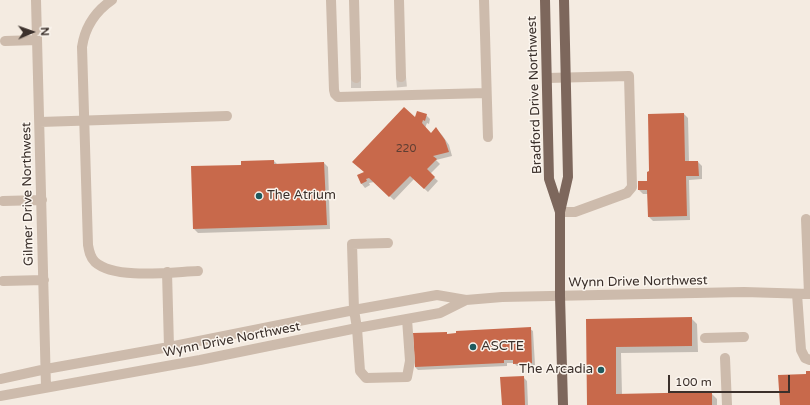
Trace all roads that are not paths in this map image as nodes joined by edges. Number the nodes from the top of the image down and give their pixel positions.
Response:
1 (36, 0) edge
2 (112, 0) edge
3 (331, 0) edge
4 (354, 0) edge
5 (399, 0) edge
6 (484, 0) edge
7 (545, 0) edge
8 (564, 0) edge
9 (37, 40) junction
10 (5, 41) dead end
11 (401, 77) tunnel mouth
12 (356, 78) tunnel mouth
13 (547, 78) junction
14 (566, 78) junction
15 (486, 93) junction
16 (227, 116) dead end
17 (84, 121) junction
18 (40, 122) junction
19 (488, 138) dead end
20 (42, 200) junction
21 (3, 201) dead end
22 (560, 212) junction
23 (806, 219) dead end
24 (388, 243) dead end
25 (198, 271) dead end
26 (167, 272) junction
27 (44, 280) junction
28 (4, 281) dead end
29 (797, 294) junction
30 (810, 294) edge
31 (560, 296) junction
32 (466, 300) junction
33 (354, 310) junction
34 (407, 319) junction
35 (357, 328) junction
36 (744, 337) dead end
37 (705, 338) dead end
38 (169, 347) junction
39 (725, 358) dead end
40 (810, 360) edge
41 (46, 369) junction
42 (0, 379) edge
43 (46, 387) junction
44 (0, 396) edge
45 (563, 405) edge
46 (727, 405) edge

1 - 9 street, Gilmer Drive Northwest
2 - 17 street
3 - 15 street
4 - 12 street
5 - 11 street
6 - 15 street
7 - 13 main road, Bradford Drive Northwest
8 - 14 main road, Bradford Drive Northwest
9 - 10 street
9 - 18 street, Gilmer Drive Northwest
13 - 14 street
13 - 22 main road, Bradford Drive Northwest
14 - 22 main road, Bradford Drive Northwest
14 - 22 street
15 - 19 street
16 - 17 street
17 - 18 street
17 - 26 street
18 - 20 street, Gilmer Drive Northwest
20 - 21 street
20 - 27 street, Gilmer Drive Northwest
22 - 31 main road, Bradford Drive Northwest
23 - 30 street
24 - 33 street
25 - 26 street
26 - 38 street
27 - 28 street
27 - 41 street, Gilmer Drive Northwest
29 - 30 street, Wynn Drive Northwest
29 - 31 street, Wynn Drive Northwest
29 - 40 street
31 - 32 street, Wynn Drive Northwest
31 - 45 main road, Bradford Drive Northwest
32 - 33 street, Wynn Drive Northwest
32 - 34 street, Wynn Drive Northwest
33 - 35 street
33 - 38 street, Wynn Drive Northwest
34 - 35 street, Wynn Drive Northwest
34 - 35 street
35 - 43 street, Wynn Drive Northwest
36 - 37 street
38 - 41 street, Wynn Drive Northwest
39 - 46 street
41 - 42 street, Wynn Drive Northwest
41 - 43 street, Gilmer Drive Northwest
43 - 44 street, Wynn Drive Northwest

